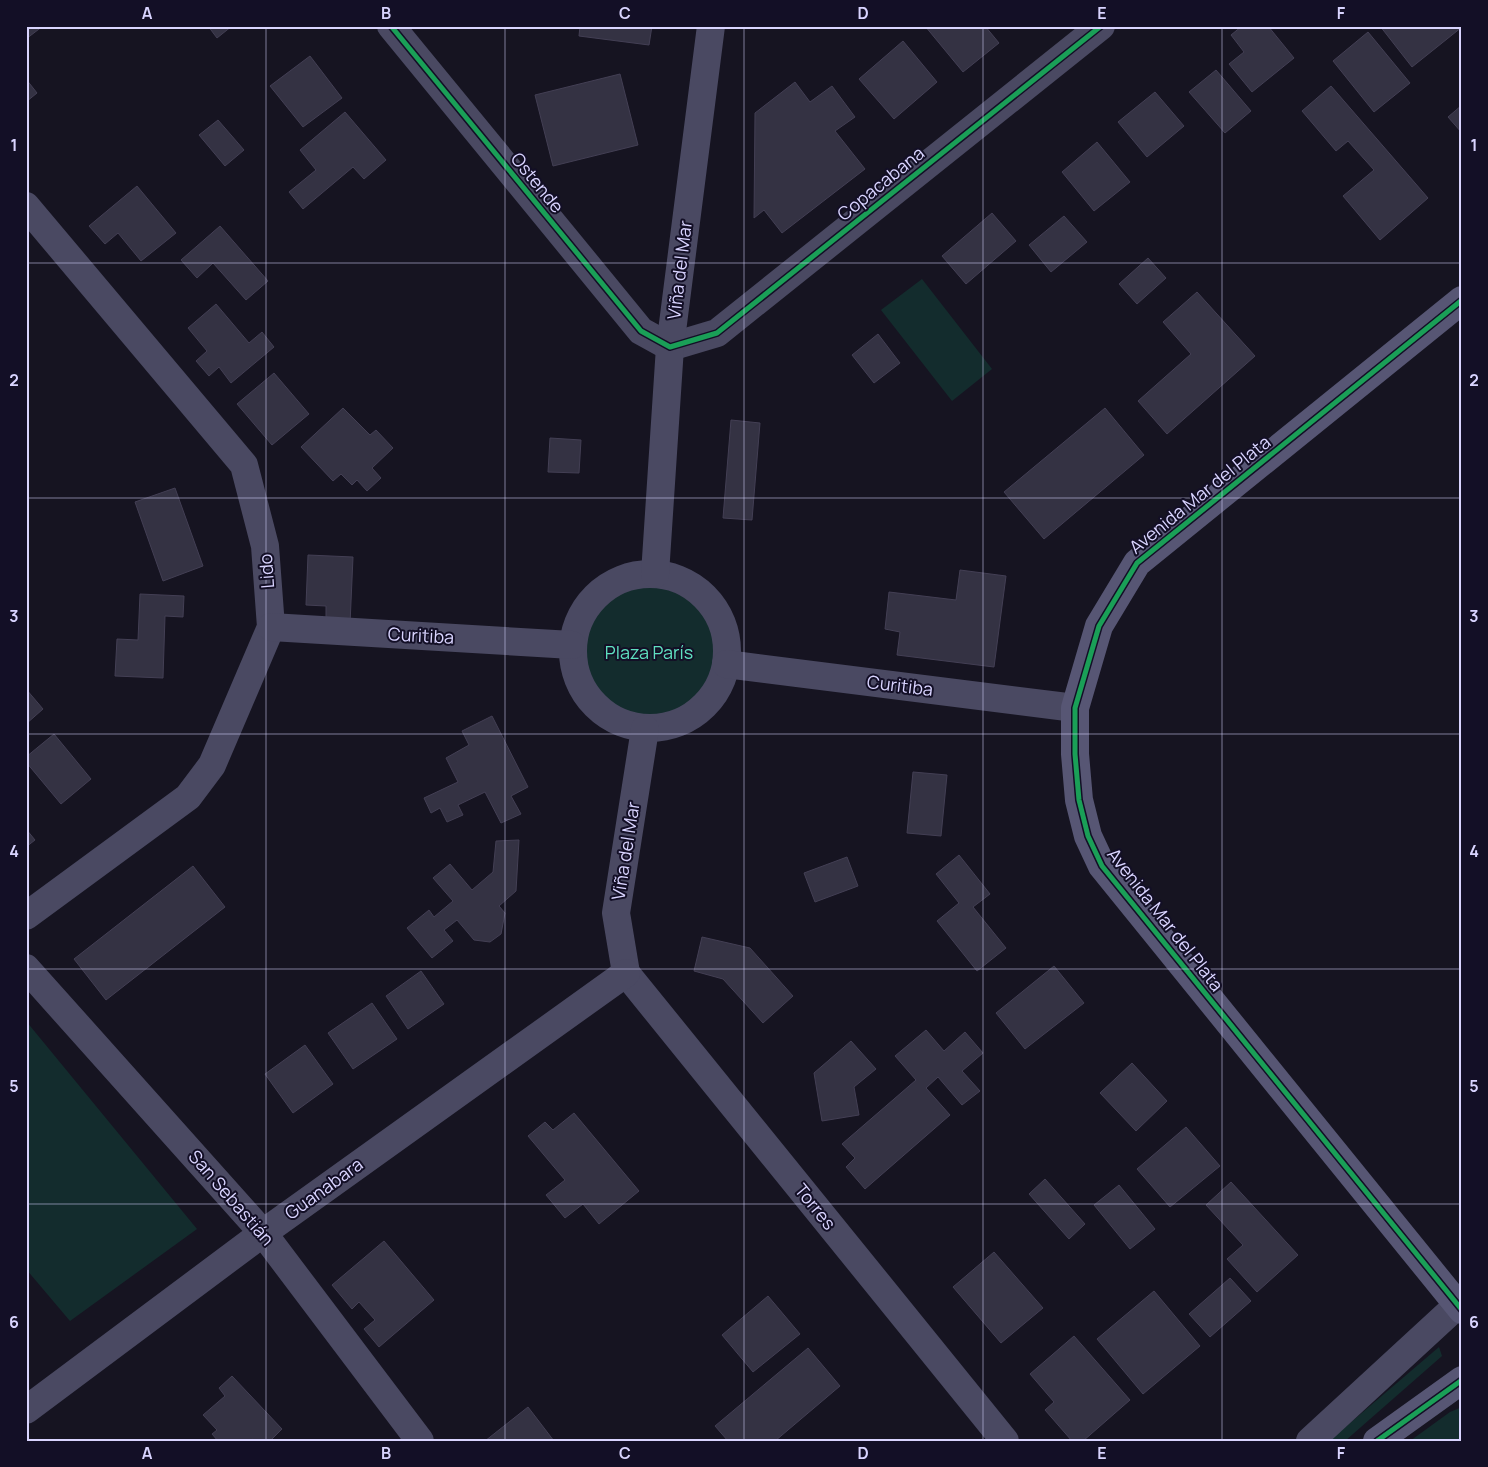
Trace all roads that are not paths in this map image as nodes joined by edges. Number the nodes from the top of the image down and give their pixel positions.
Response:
1 (391, 26) edge
2 (711, 26) edge
3 (1101, 26) edge
4 (26, 206) edge
5 (1462, 300) edge
6 (670, 347) junction
7 (655, 574) junction
8 (271, 627) junction
9 (572, 645) junction
10 (726, 664) junction
11 (1075, 708) junction
12 (645, 729) junction
13 (26, 916) edge
14 (26, 968) edge
15 (626, 973) junction
16 (263, 1233) junction
17 (1460, 1305) edge
18 (1462, 1380) edge
19 (26, 1410) edge
20 (420, 1441) edge
21 (1005, 1441) edge
22 (1310, 1441) edge
23 (1378, 1441) edge

1 - 6 street, Ostende
2 - 6 street, Viña del Mar
3 - 6 street, Copacabana
4 - 8 street, Lido
5 - 11 street, Avenida Mar del Plata
6 - 7 street, Viña del Mar
7 - 9 street
7 - 10 street
8 - 9 street, Curitiba
8 - 13 street, Lido
9 - 12 street
10 - 11 street, Curitiba
10 - 12 street
11 - 17 street, Avenida Mar del Plata
12 - 15 street, Viña del Mar
14 - 16 street, San Sebastián
15 - 16 street, Guanabara
15 - 21 street, Torres
16 - 19 street, Guanabara
16 - 20 street, San Sebastián
17 - 22 street
18 - 23 street

